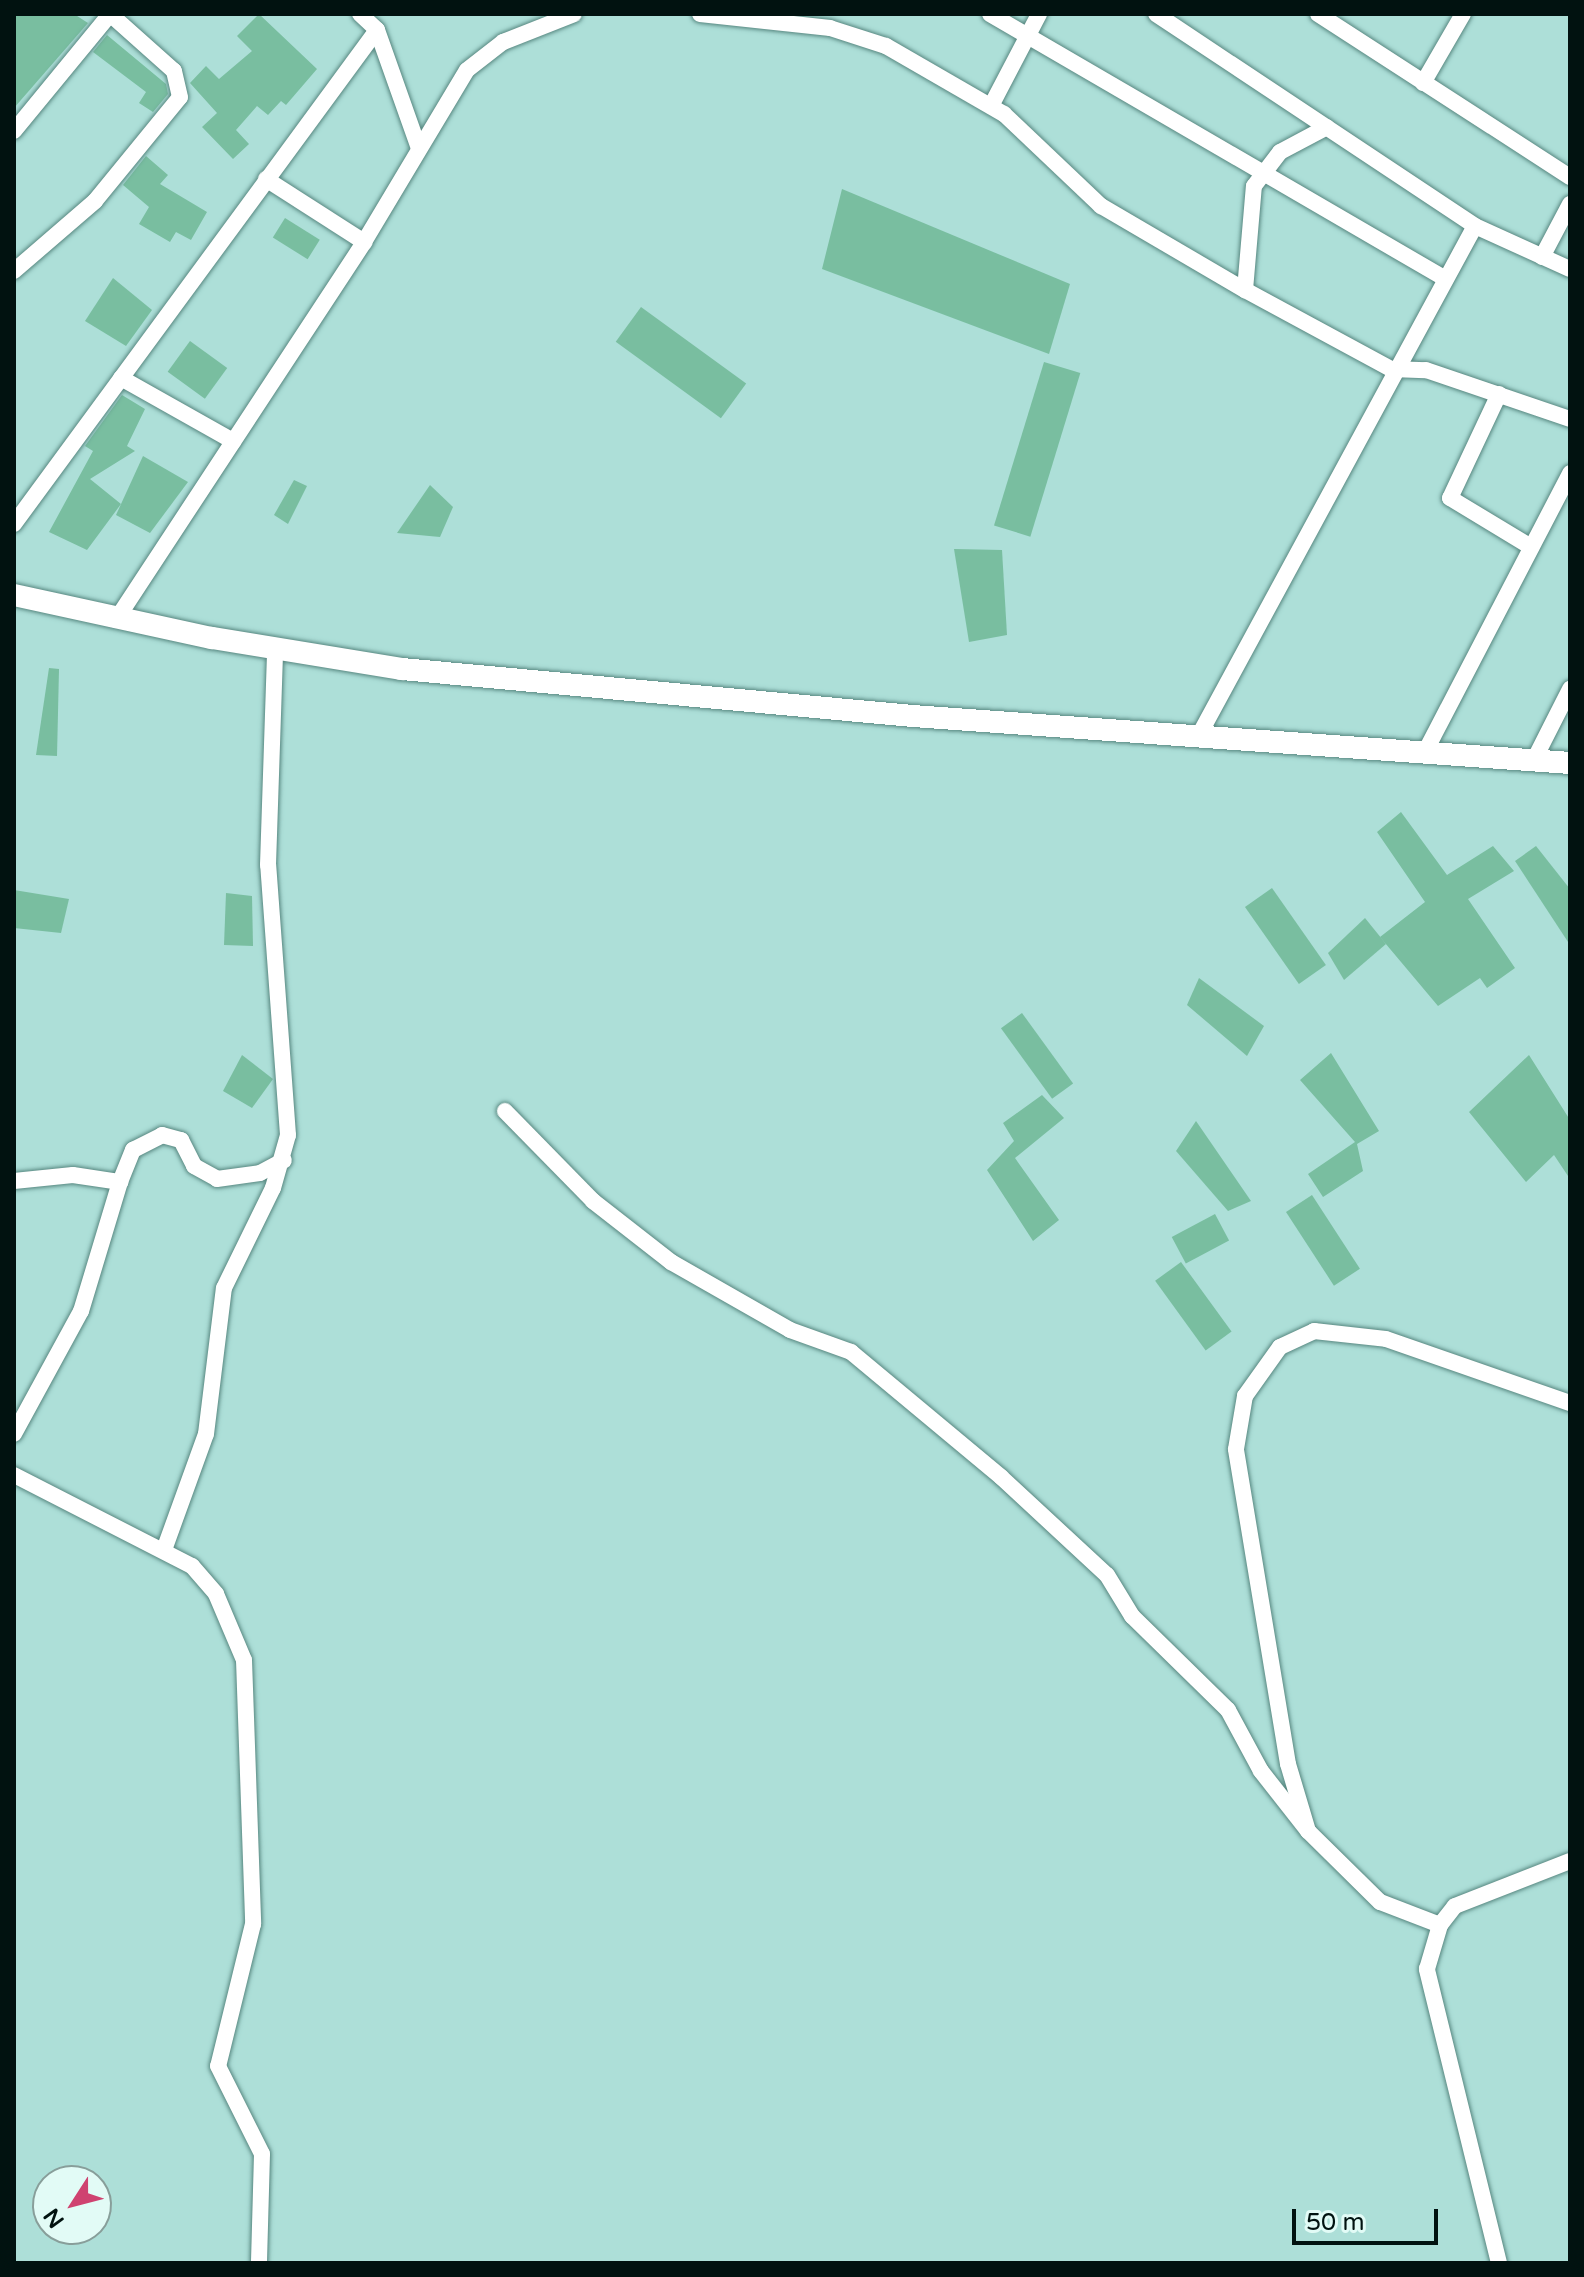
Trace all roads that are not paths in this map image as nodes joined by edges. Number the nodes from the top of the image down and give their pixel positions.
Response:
1 (110, 14) edge
2 (360, 14) edge
3 (574, 14) edge
4 (700, 14) edge
5 (990, 14) edge
6 (1039, 14) edge
7 (1156, 14) edge
8 (1318, 14) edge
9 (1463, 14) edge
10 (377, 30) junction
11 (1028, 34) junction
12 (1423, 83) junction
13 (991, 106) junction
14 (1327, 127) junction
15 (14, 131) edge
16 (418, 146) junction
17 (1265, 168) junction
18 (1570, 177) edge
19 (266, 179) junction
20 (1570, 204) edge
21 (1475, 226) junction
22 (364, 242) junction
23 (1542, 257) junction
24 (1570, 269) edge
25 (14, 271) edge
26 (1444, 278) junction
27 (1245, 290) junction
28 (1391, 369) junction
29 (121, 378) junction
30 (1499, 394) junction
31 (1570, 419) edge
32 (233, 441) junction
33 (1570, 473) edge
34 (14, 524) edge
35 (1531, 547) junction
36 (14, 595) edge
37 (116, 620) junction
38 (275, 649) junction
39 (1570, 689) edge
40 (1197, 739) junction
41 (1424, 754) junction
42 (1534, 760) junction
43 (1570, 763) edge
44 (505, 1111) dead end
45 (284, 1160) junction
46 (14, 1181) edge
47 (120, 1182) junction
48 (1570, 1403) edge
49 (14, 1434) edge
50 (14, 1475) edge
51 (164, 1550) junction
52 (1308, 1831) junction
53 (1570, 1861) edge
54 (1440, 1925) junction
55 (259, 2263) edge
56 (1499, 2263) edge

1 - 15 street
1 - 25 street
2 - 10 street
3 - 16 street
4 - 13 street
5 - 11 street
6 - 11 street
7 - 14 street
8 - 12 street
9 - 12 street
10 - 16 street
10 - 19 street
11 - 13 street
11 - 17 street
12 - 18 street
13 - 27 street
14 - 17 street
14 - 21 street
16 - 22 street
17 - 26 street
17 - 27 street
19 - 22 street
19 - 29 street
20 - 23 street
21 - 23 street
21 - 26 street
22 - 32 street
23 - 24 street
26 - 28 street
27 - 28 street
28 - 30 street
28 - 40 street
29 - 32 street
29 - 34 street
30 - 31 street
30 - 35 street
32 - 37 street
33 - 35 street
35 - 41 street
36 - 37 main road
37 - 38 main road
38 - 40 main road
38 - 45 street
39 - 42 street
40 - 41 main road
41 - 42 main road
42 - 43 main road
44 - 52 street
45 - 47 street
45 - 51 street
46 - 47 street
47 - 49 street
48 - 52 street
50 - 51 street
51 - 55 street
52 - 54 street
53 - 54 street
54 - 56 street

